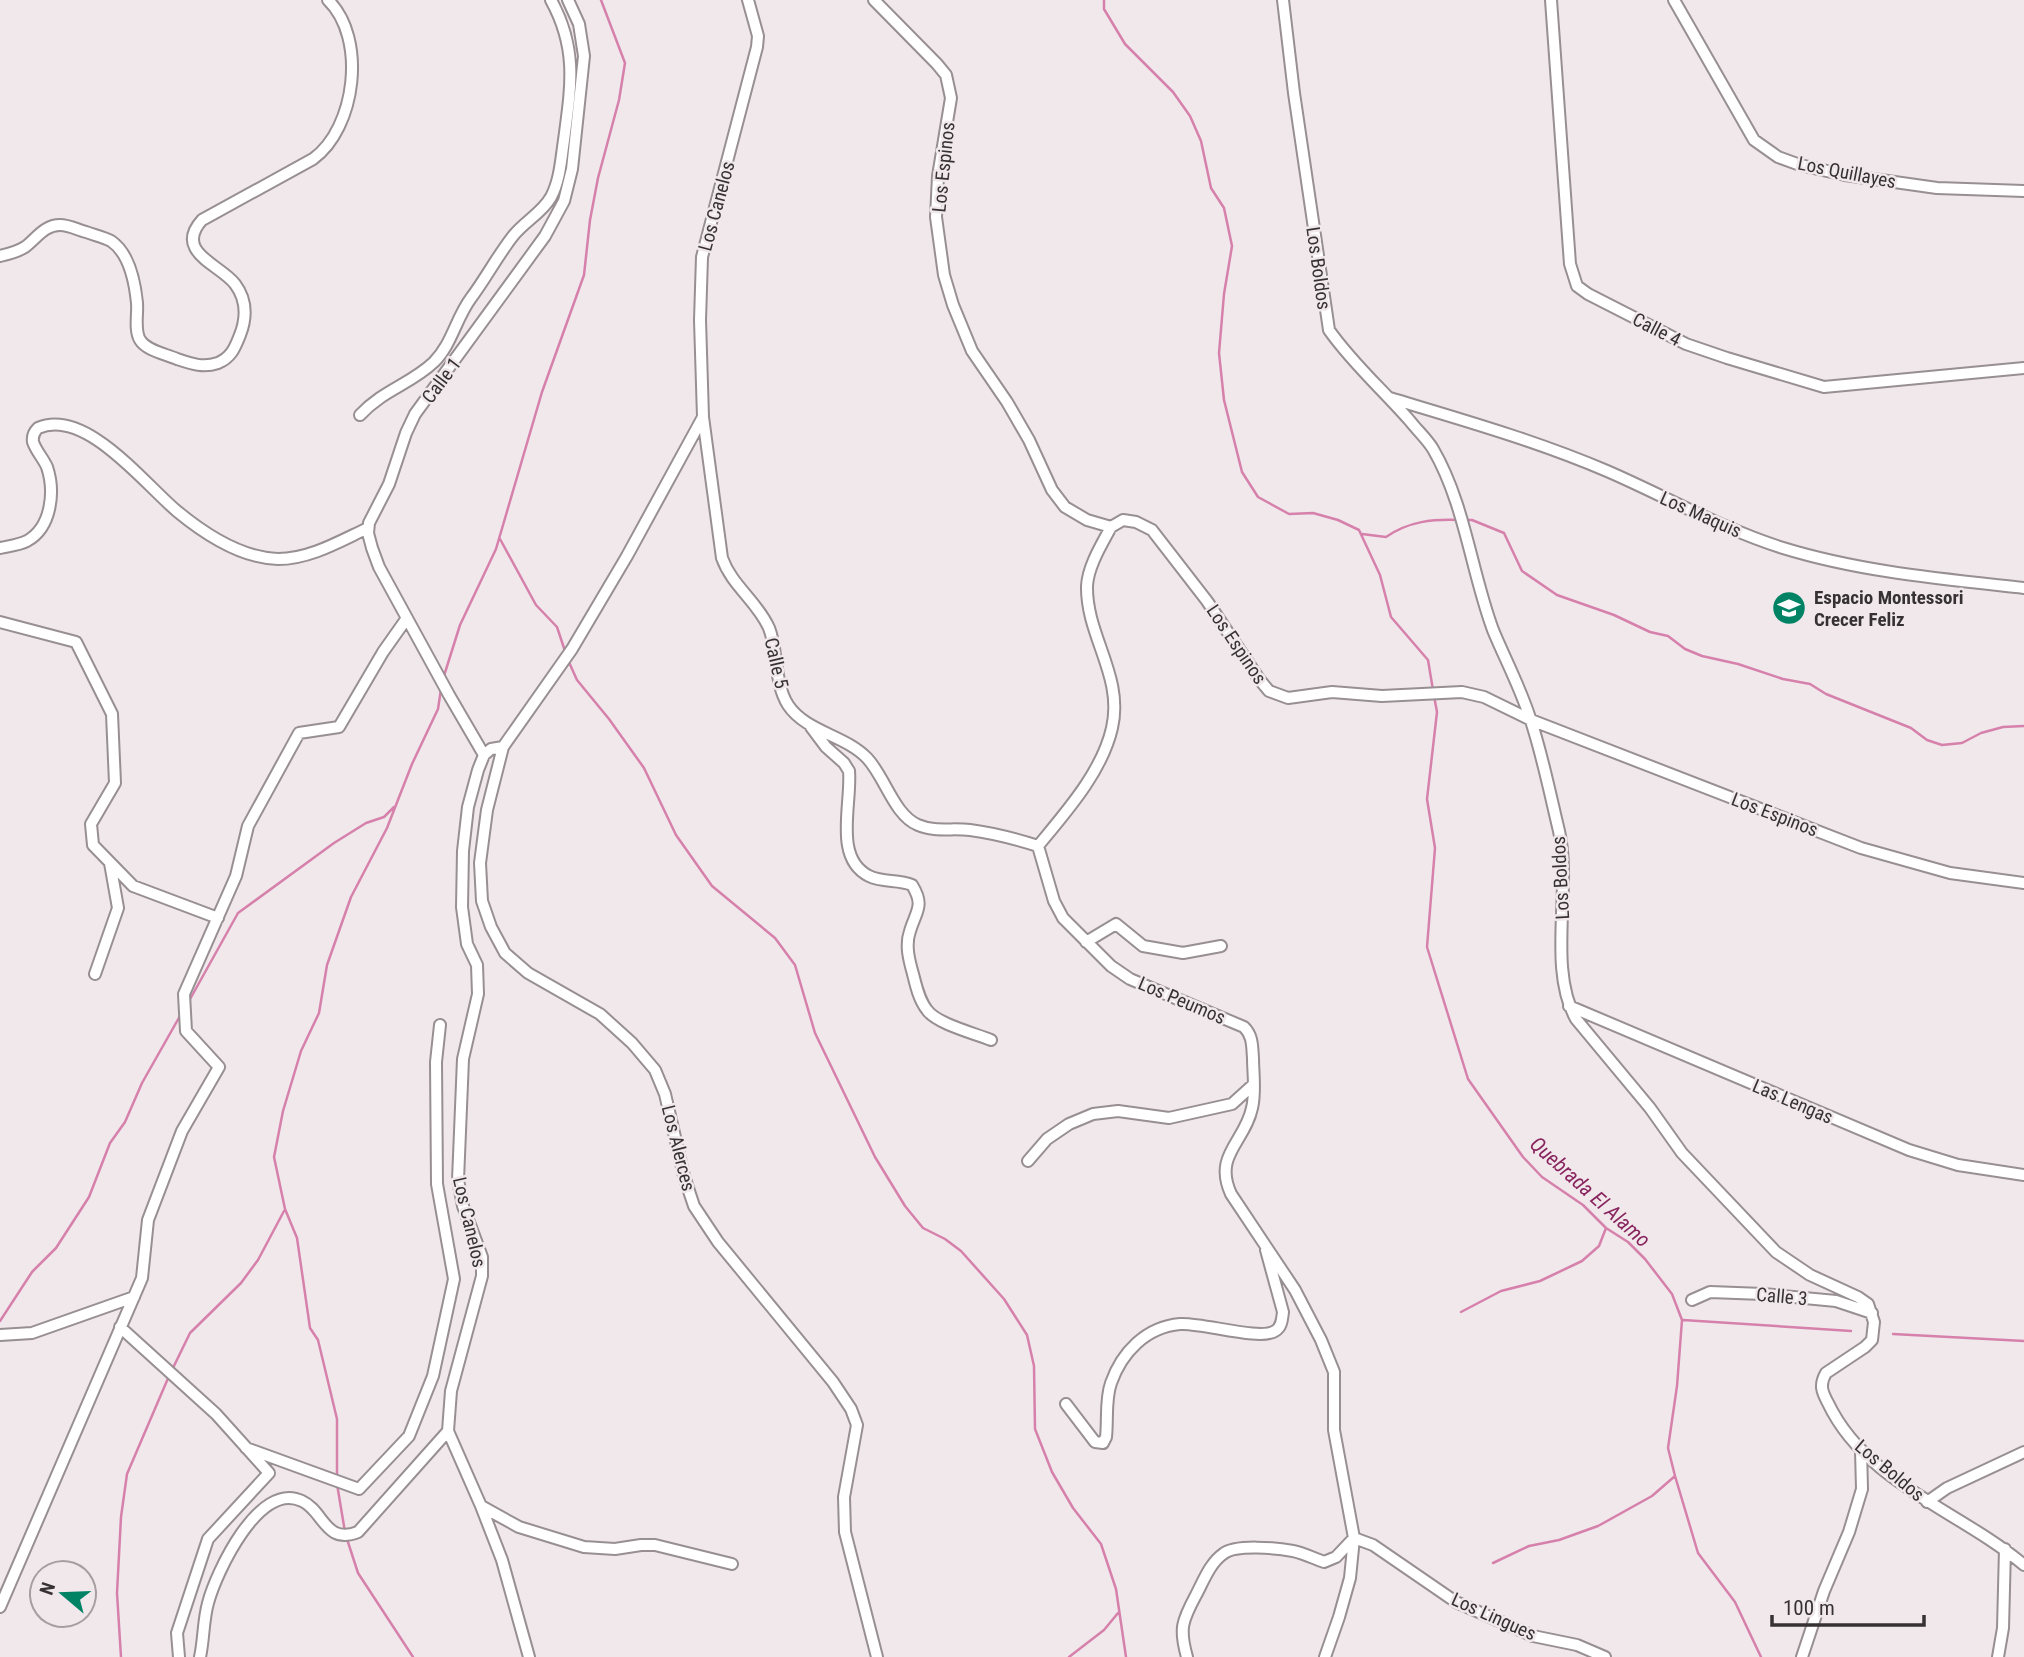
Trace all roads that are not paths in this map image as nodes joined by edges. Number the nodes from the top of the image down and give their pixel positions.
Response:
1 (328, 0) edge
2 (551, 0) edge
3 (568, 0) edge
4 (748, 0) edge
5 (874, 0) edge
6 (1283, 0) edge
7 (1551, 0) edge
8 (1674, 0) edge
9 (2024, 191) edge
10 (0, 256) edge
11 (2024, 368) edge
12 (1389, 397) junction
13 (360, 415) dead end
14 (703, 417) junction
15 (1111, 527) junction
16 (368, 528) junction
17 (0, 548) edge
18 (2024, 588) edge
19 (407, 618) junction
20 (0, 622) edge
21 (1531, 720) junction
22 (810, 725) junction
23 (503, 747) junction
24 (484, 755) junction
25 (1038, 846) junction
26 (110, 863) junction
27 (2024, 883) edge
28 (218, 918) junction
29 (1086, 942) junction
30 (1221, 946) dead end
31 (95, 974) dead end
32 (1569, 1006) junction
33 (440, 1025) dead end
34 (991, 1040) dead end
35 (1254, 1085) junction
36 (1028, 1161) dead end
37 (2024, 1175) edge
38 (1264, 1241) junction
39 (134, 1297) junction
40 (1692, 1300) dead end
41 (1872, 1313) junction
42 (120, 1327) junction
43 (0, 1335) edge
44 (1066, 1404) dead end
45 (448, 1431) junction
46 (246, 1448) junction
47 (1861, 1450) junction
48 (2024, 1452) edge
49 (1927, 1502) junction
50 (481, 1506) junction
51 (1354, 1538) junction
52 (2006, 1549) junction
53 (732, 1564) dead end
54 (2024, 1565) edge
55 (0, 1607) edge
56 (179, 1657) edge
57 (200, 1657) edge
58 (529, 1657) edge
59 (877, 1657) edge
60 (1187, 1657) edge
61 (1325, 1657) edge
62 (1605, 1657) edge
63 (1802, 1657) edge
64 (1998, 1657) edge

1 - 10 street
2 - 13 street
3 - 16 street, Calle 1
4 - 14 street, Los Canelos
5 - 15 street, Los Espinos
6 - 12 street, Los Boldos
7 - 11 street, Calle 4
8 - 9 street, Los Quillayes
12 - 18 street, Los Maquis
12 - 21 street, Los Boldos
14 - 22 street, Calle 5
14 - 23 street
15 - 21 street, Los Espinos
15 - 25 street
16 - 17 street
16 - 19 street
19 - 24 street
19 - 28 street
20 - 26 street
21 - 27 street, Los Espinos
21 - 32 street, Los Boldos
22 - 25 street, Calle 5
22 - 34 street
23 - 24 street
23 - 59 street, Los Alerces
24 - 45 street, Los Canelos
25 - 29 street, Los Peumos
26 - 28 street
26 - 31 street
28 - 39 street
29 - 30 street
29 - 35 street, Los Peumos
32 - 37 street, Las Lengas
32 - 41 street, Los Boldos
33 - 46 street
35 - 36 street
35 - 38 street, Los Peumos
38 - 44 street
38 - 51 street, Los Peumos
39 - 42 street
39 - 43 street
40 - 41 street, Calle 3
41 - 47 street, Los Boldos
42 - 46 street
42 - 55 street
45 - 50 street, Los Canelos
45 - 57 street
46 - 56 street
47 - 49 street, Los Boldos
47 - 63 street
48 - 49 street
49 - 52 street, Los Boldos
50 - 53 street
50 - 58 street, Los Canelos
51 - 60 street
51 - 61 street, Los Peumos
51 - 62 street, Los Lingues
52 - 54 street, Los Boldos
52 - 64 street

